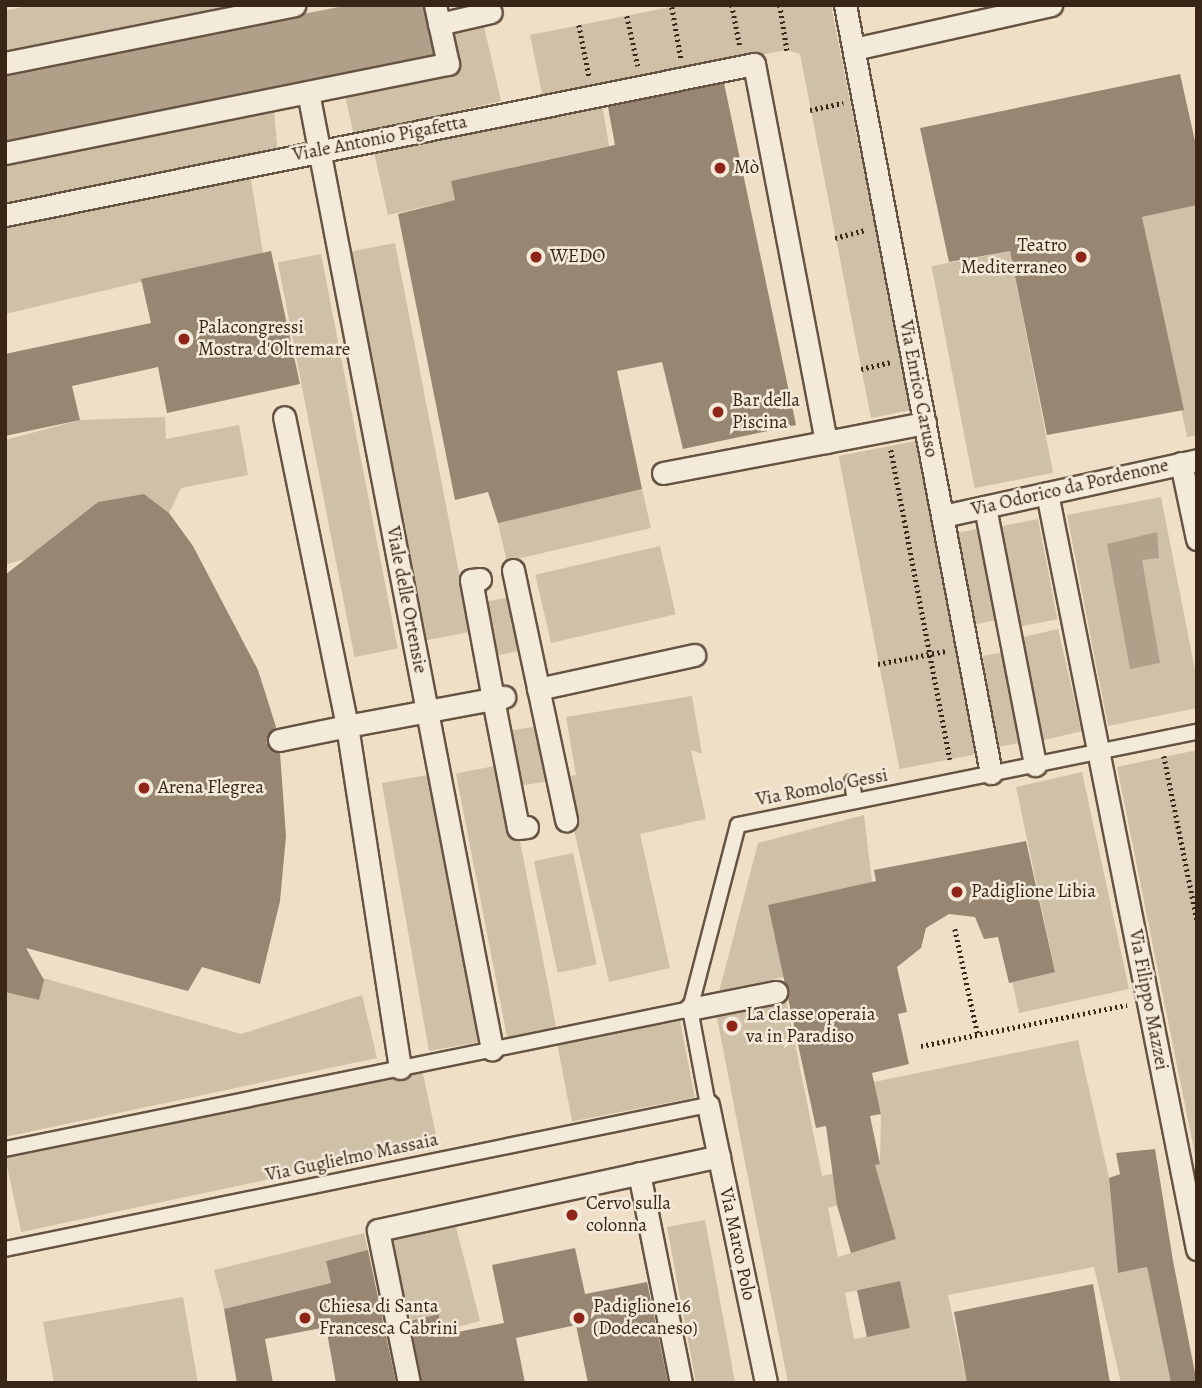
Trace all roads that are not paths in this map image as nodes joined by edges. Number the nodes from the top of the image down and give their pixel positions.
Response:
1 (293, 5) edge
2 (845, 5) edge
3 (1051, 5) edge
4 (491, 12) dead end
5 (437, 14) edge
6 (854, 49) junction
7 (5, 63) edge
8 (309, 92) junction
9 (321, 151) junction
10 (5, 153) edge
11 (5, 215) edge
12 (284, 417) dead end
13 (925, 423) junction
14 (825, 442) junction
15 (1189, 462) edge
16 (663, 473) dead end
17 (1047, 493) junction
18 (985, 507) junction
19 (943, 516) junction
20 (1197, 539) edge
21 (694, 655) dead end
22 (517, 694) junction
23 (428, 712) junction
24 (347, 726) junction
25 (1197, 732) edge
26 (279, 740) dead end
27 (1097, 752) junction
28 (1035, 765) junction
29 (991, 773) junction
30 (852, 782) dead end
31 (855, 801) junction
32 (776, 992) dead end
33 (690, 1009) junction
34 (492, 1049) junction
35 (400, 1068) junction
36 (708, 1105) junction
37 (5, 1149) edge
38 (719, 1156) junction
39 (639, 1173) junction
40 (5, 1249) edge
41 (1197, 1249) edge
42 (409, 1383) edge
43 (681, 1383) edge
44 (766, 1383) edge

1 - 7 street
2 - 6 street, Via Enrico Caruso
3 - 6 street
4 - 5 street
5 - 8 street
6 - 13 street, Via Enrico Caruso
8 - 9 street, Viale delle Ortensie
8 - 10 street
9 - 11 street, Viale Antonio Pigafetta
9 - 14 street, Viale Antonio Pigafetta
9 - 23 street, Viale delle Ortensie
12 - 24 street
13 - 14 street
13 - 19 street, Via Enrico Caruso
14 - 16 street
15 - 17 street, Via Odorico da Pordenone
15 - 20 street
17 - 18 street, Via Odorico da Pordenone
17 - 27 street, Via Filippo Mazzei
18 - 19 street, Via Odorico da Pordenone
18 - 28 street
19 - 29 street, Via Enrico Caruso
21 - 22 street
22 - 22 street
22 - 22 street
22 - 23 street
23 - 24 street
23 - 34 street, Viale delle Ortensie
24 - 26 street
24 - 35 street
25 - 27 lane, Via Romolo Gessi
27 - 28 lane, Via Romolo Gessi
27 - 41 street, Via Filippo Mazzei
28 - 29 lane, Via Romolo Gessi
29 - 31 lane, Via Romolo Gessi
30 - 31 lane
31 - 33 lane, Via Romolo Gessi
32 - 33 street
33 - 34 lane
33 - 36 lane, Via Romolo Gessi
34 - 35 lane
35 - 37 lane
36 - 38 street, Via Marco Polo
36 - 40 lane, Via Guglielmo Massaia
38 - 39 street
38 - 44 street, Via Marco Polo
39 - 42 street
39 - 43 street

